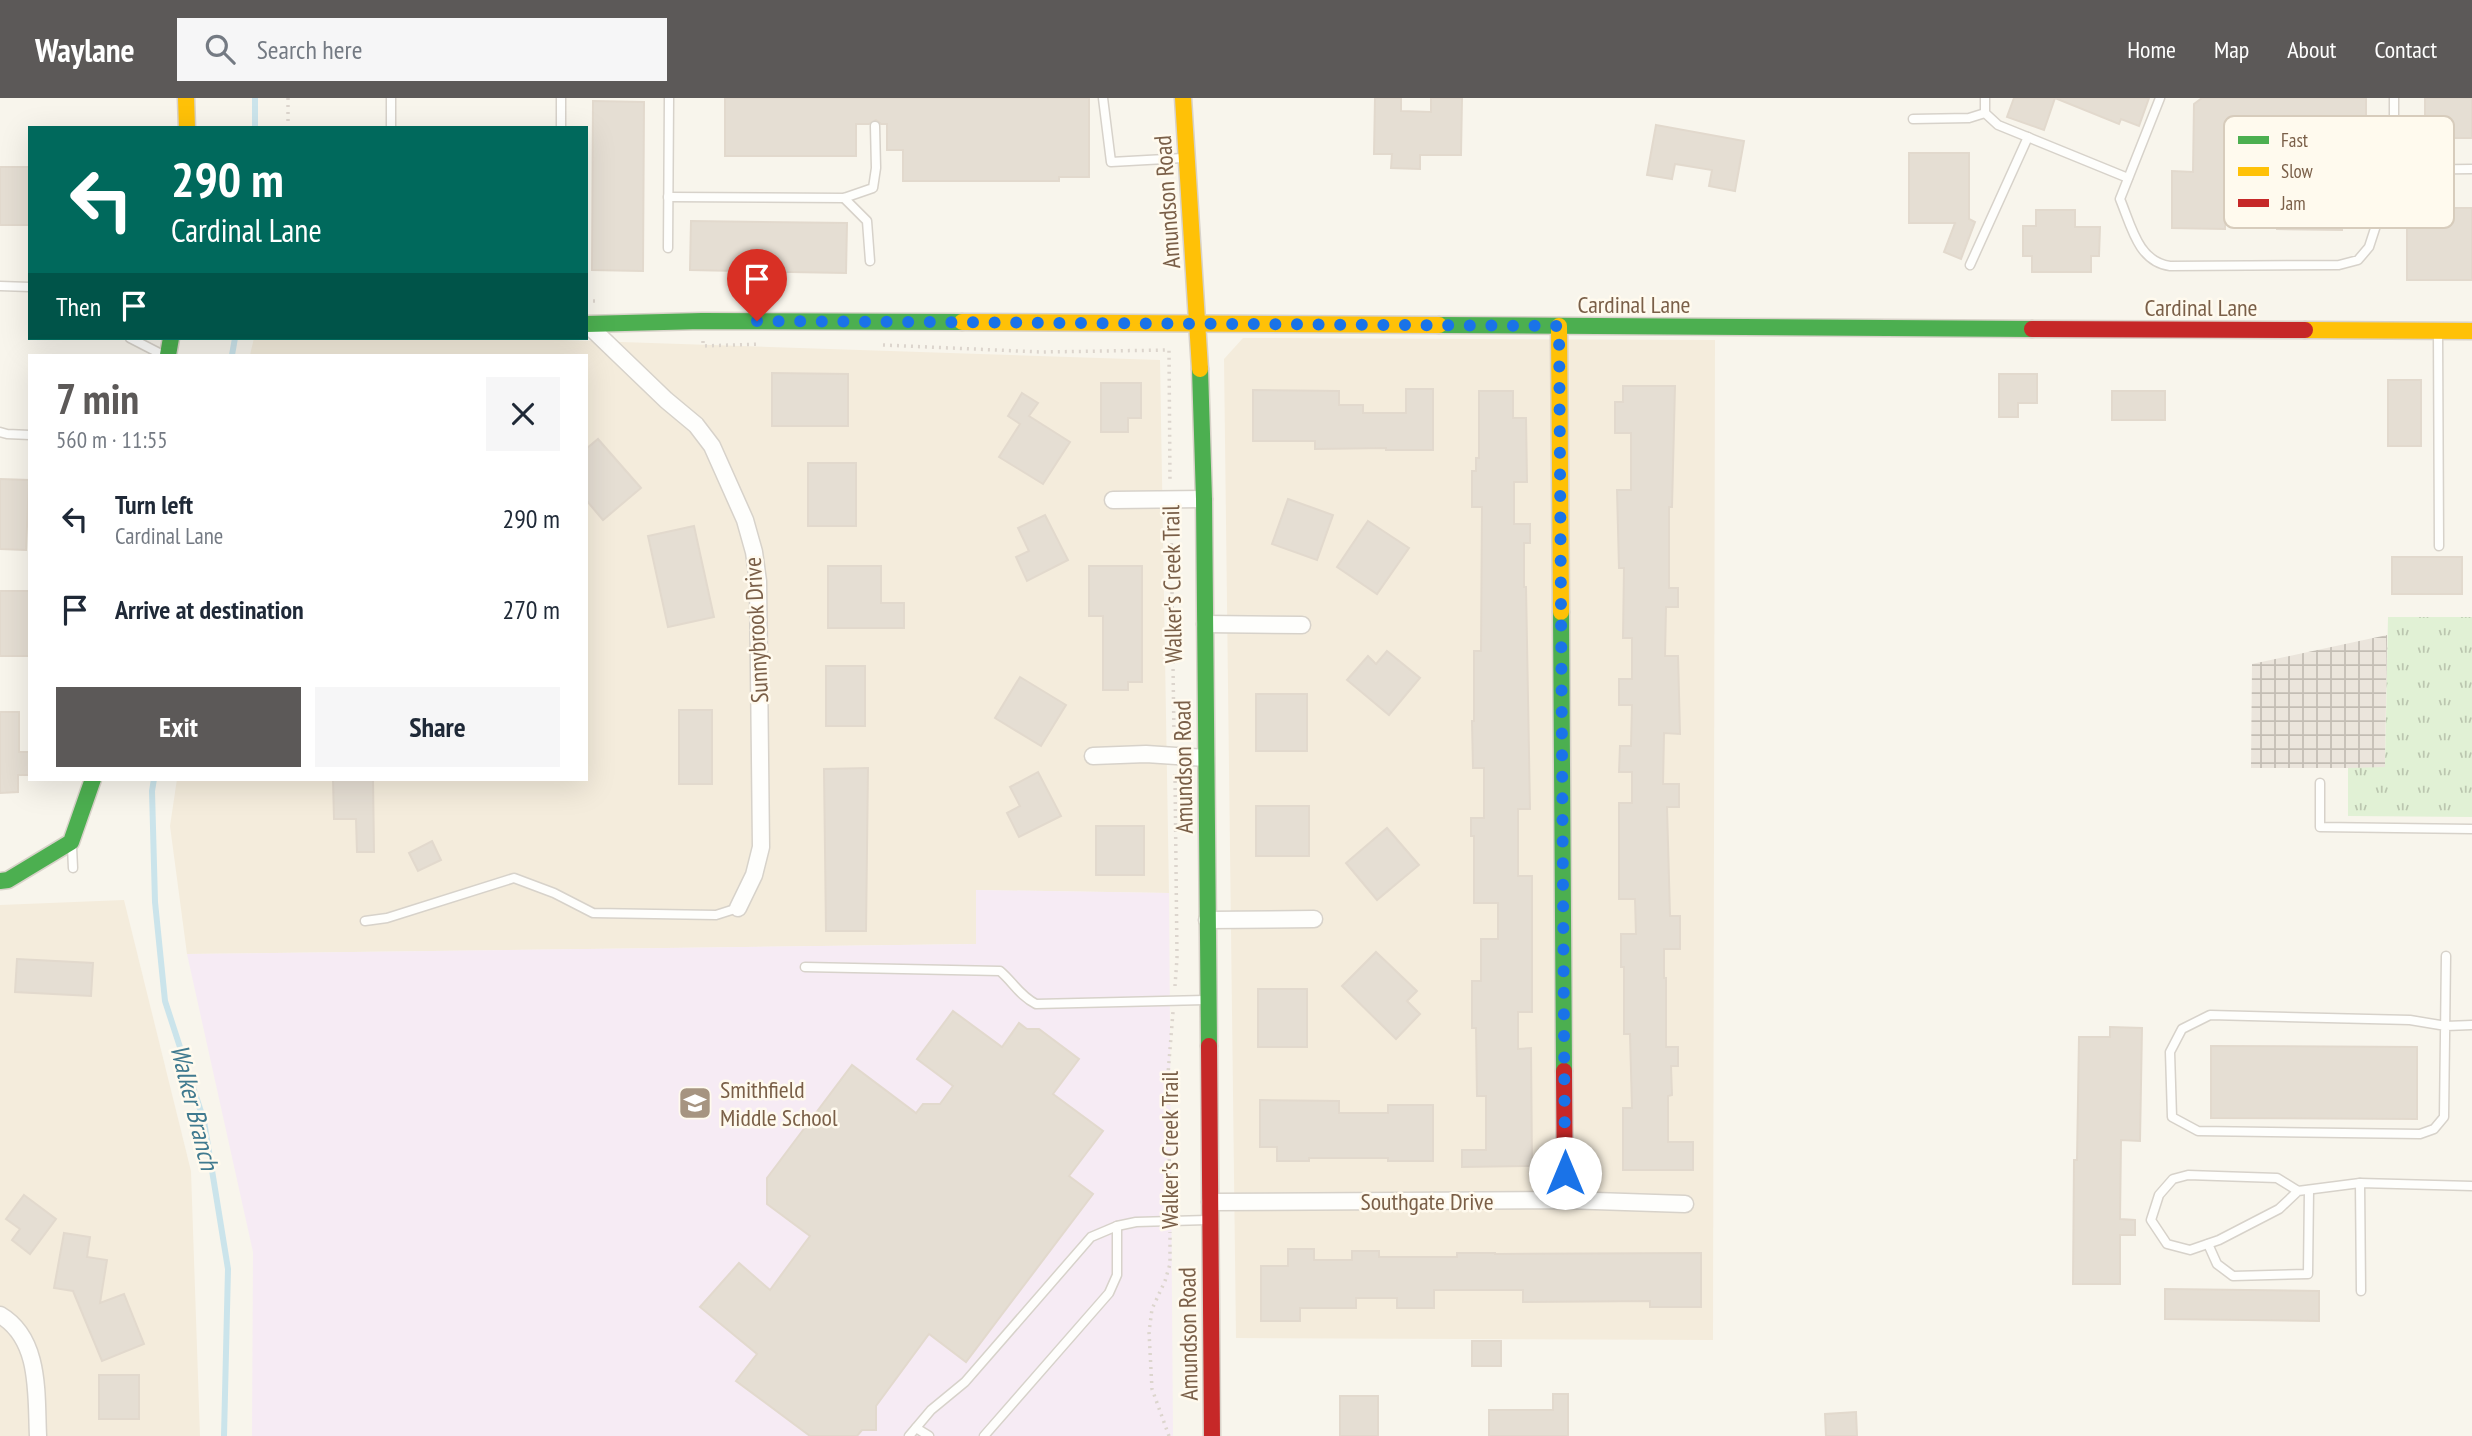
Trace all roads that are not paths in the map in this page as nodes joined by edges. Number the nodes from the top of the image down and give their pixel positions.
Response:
1 (186, 98) edge
2 (391, 98) edge
3 (562, 98) edge
4 (669, 98) edge
5 (1103, 98) edge
6 (1184, 98) edge
7 (1985, 98) edge
8 (2160, 98) edge
9 (2394, 98) edge
10 (1985, 113) junction
11 (2394, 116) edge
12 (1913, 120) dead end
13 (187, 126) edge
14 (391, 126) edge
15 (561, 126) edge
16 (875, 126) dead end
17 (2028, 137) junction
18 (1185, 158) junction
19 (2454, 169) edge
20 (2472, 169) edge
21 (2128, 178) junction
22 (668, 197) junction
23 (844, 198) junction
24 (2375, 228) edge
25 (668, 248) dead end
26 (870, 261) dead end
27 (1970, 265) dead end
28 (0, 286) edge
29 (28, 288) edge
30 (1198, 323) junction
31 (588, 324) edge
32 (588, 325) edge
33 (1559, 326) junction
34 (2438, 331) junction
35 (2472, 331) edge
36 (134, 340) edge
37 (163, 354) edge
38 (0, 432) edge
39 (28, 435) edge
40 (1203, 499) junction
41 (1113, 500) dead end
42 (2439, 546) dead end
43 (1205, 624) junction
44 (1302, 625) dead end
45 (1093, 756) dead end
46 (1206, 758) junction
47 (92, 781) edge
48 (2320, 783) dead end
49 (2472, 829) edge
50 (71, 842) junction
51 (73, 868) dead end
52 (0, 881) edge
53 (738, 908) joint
54 (1314, 919) dead end
55 (1207, 920) junction
56 (365, 921) dead end
57 (2446, 956) dead end
58 (805, 967) dead end
59 (1208, 999) junction
60 (2446, 1026) junction
61 (2472, 1026) edge
62 (2360, 1183) junction
63 (2472, 1186) edge
64 (2309, 1190) junction
65 (2298, 1191) junction
66 (1565, 1200) junction
67 (1210, 1202) junction
68 (1685, 1204) dead end
69 (1210, 1220) junction
70 (1117, 1226) junction
71 (2208, 1244) junction
72 (2361, 1291) dead end
73 (0, 1315) edge
74 (916, 1428) junction
75 (38, 1436) edge
76 (909, 1436) edge
77 (929, 1436) edge
78 (984, 1436) edge
79 (1212, 1436) edge

1 - 13 street
2 - 14 lane
3 - 15 lane
4 - 22 lane
5 - 18 lane
6 - 18 street, Amundson Road
7 - 10 lane
8 - 21 lane
9 - 11 lane
10 - 12 lane
10 - 17 lane
16 - 23 lane
17 - 21 lane
17 - 27 lane
18 - 30 street, Amundson Road
19 - 20 lane
21 - 24 lane
22 - 23 lane
22 - 25 lane
23 - 26 lane
28 - 29 lane
30 - 31 street, Cardinal Lane
30 - 33 street, Cardinal Lane
30 - 40 street, Amundson Road
32 - 53 street, Sunnybrook Drive
33 - 34 street, Cardinal Lane
33 - 66 street
34 - 35 street, Cardinal Lane
34 - 42 lane
36 - 37 lane
38 - 39 lane
40 - 41 street
40 - 43 street, Amundson Road
43 - 44 street
43 - 46 street, Amundson Road
45 - 46 street
46 - 55 street, Amundson Road
47 - 50 street
48 - 49 lane
50 - 51 lane
50 - 52 street
53 - 56 lane
54 - 55 street
55 - 59 street, Amundson Road
57 - 60 lane
58 - 59 lane
59 - 67 street, Amundson Road
60 - 60 lane
60 - 61 lane
62 - 63 lane
62 - 64 lane
62 - 72 lane
64 - 65 lane
64 - 71 lane
65 - 71 lane
65 - 71 lane
66 - 67 street, Southgate Drive
66 - 68 street, Southgate Drive
67 - 69 street, Amundson Road
69 - 70 lane
69 - 79 street, Amundson Road
70 - 74 lane
70 - 78 lane
73 - 75 street
74 - 76 lane
74 - 77 lane

